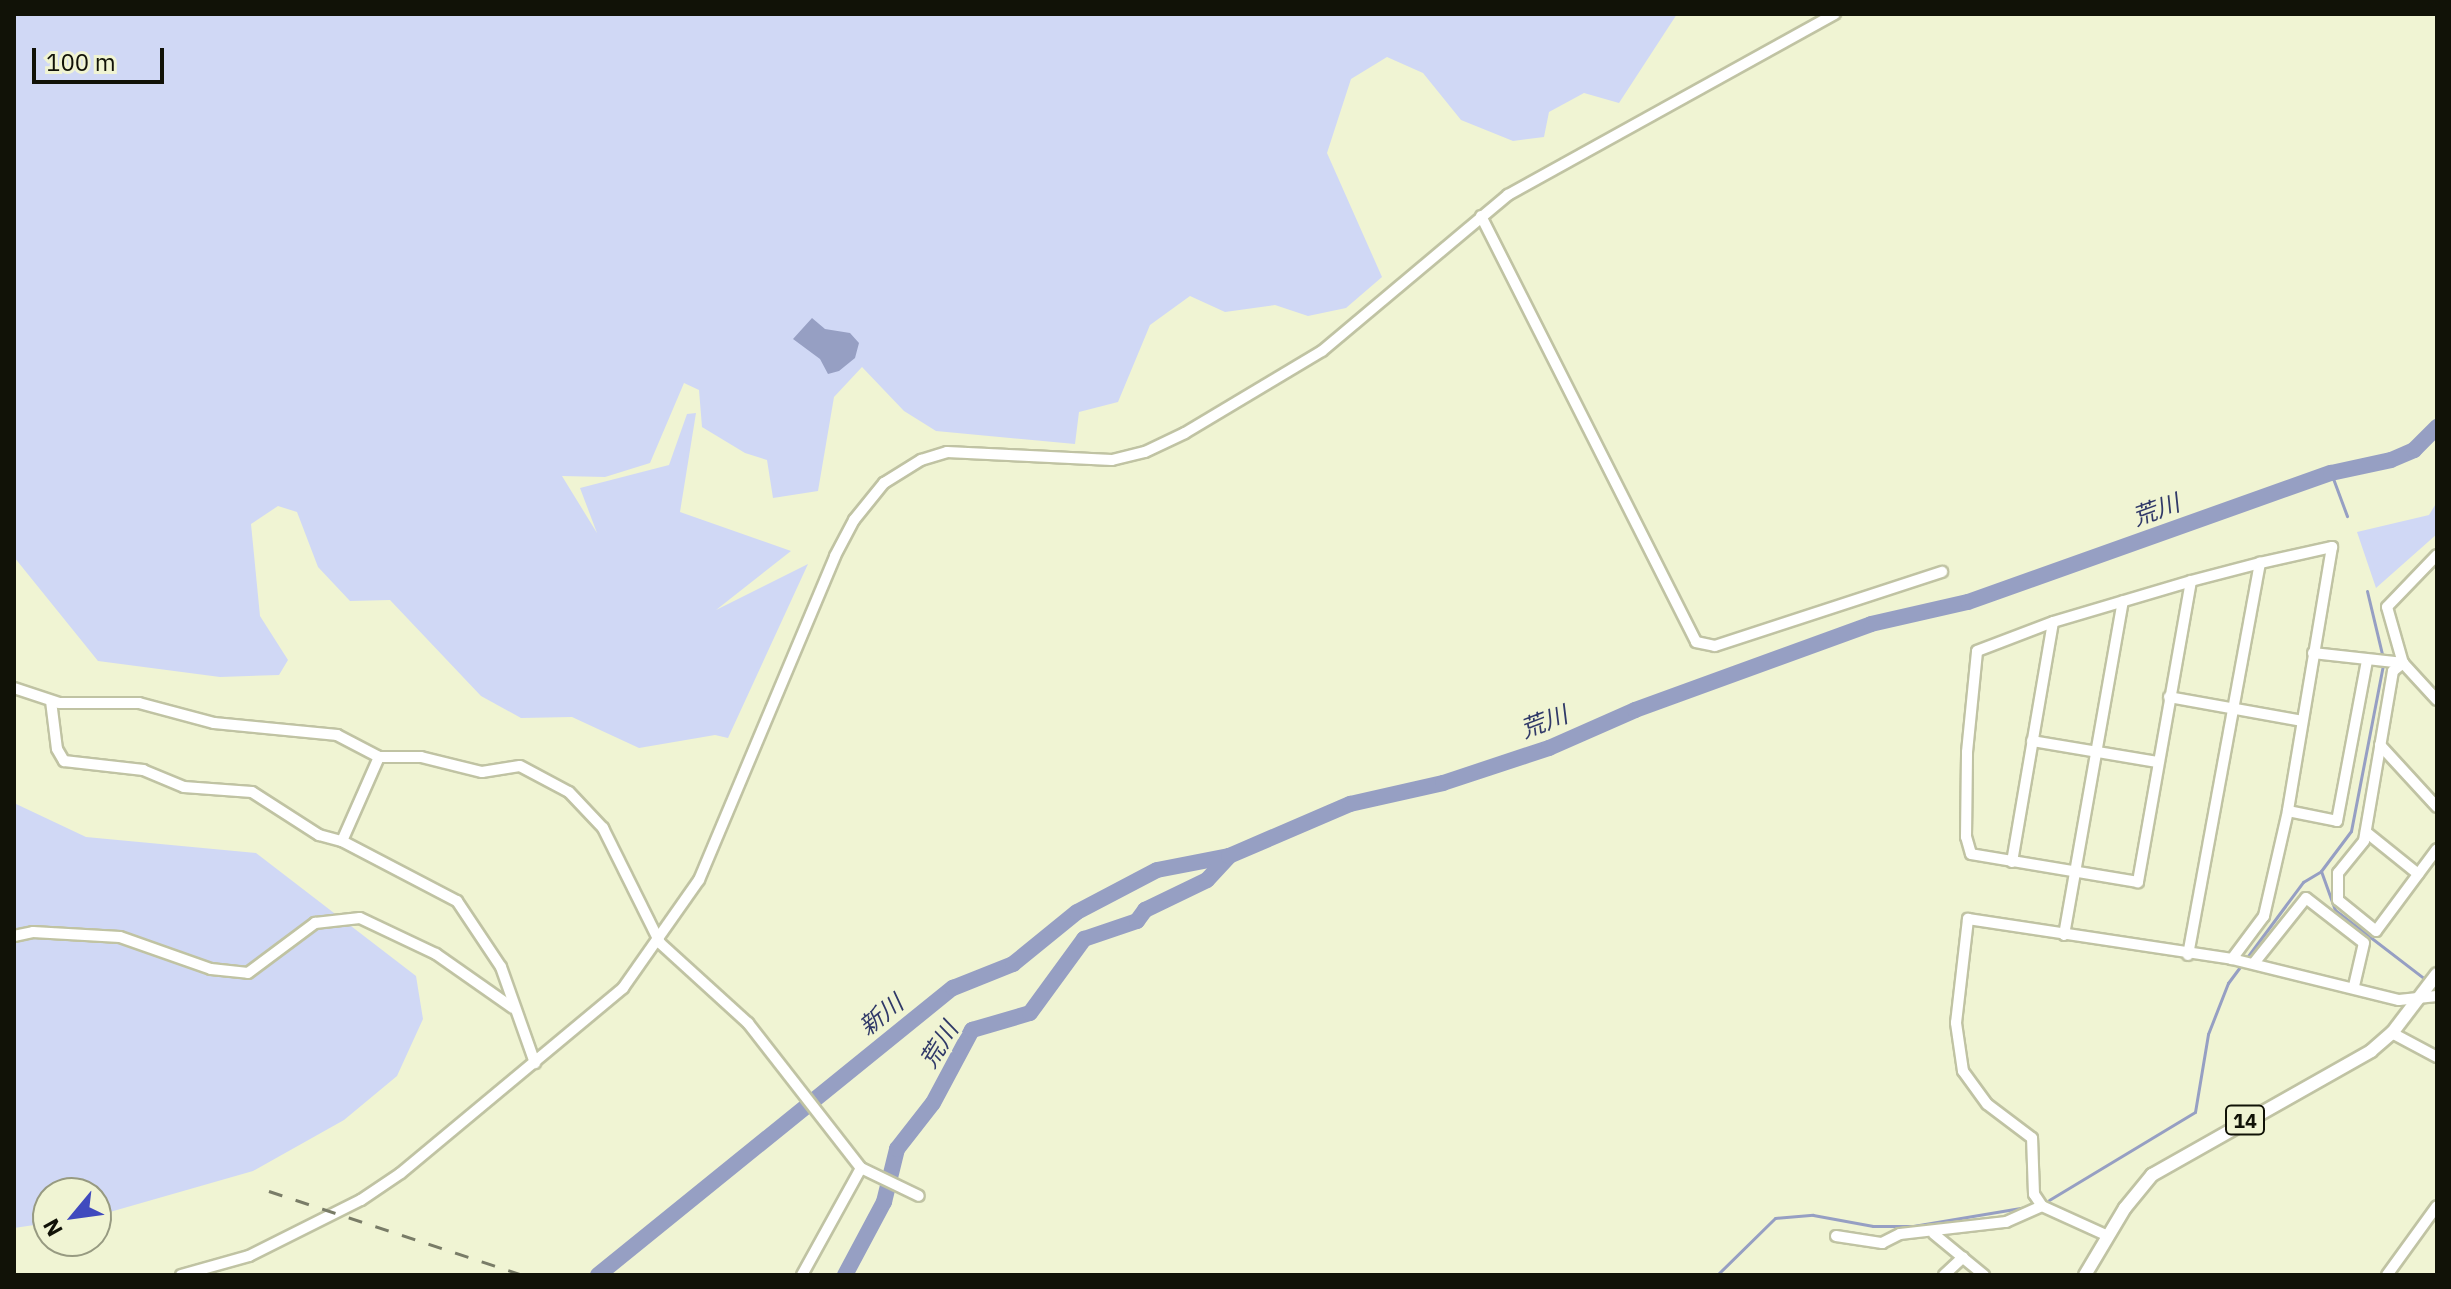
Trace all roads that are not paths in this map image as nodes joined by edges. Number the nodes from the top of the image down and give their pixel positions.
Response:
1 (1835, 14) edge
2 (1481, 216) junction
3 (2437, 555) edge
4 (2260, 563) junction
5 (1942, 572) dead end
6 (2191, 581) junction
7 (2123, 601) junction
8 (2053, 622) junction
9 (2313, 653) junction
10 (2367, 661) junction
11 (2403, 663) junction
12 (14, 688) edge
13 (2169, 697) junction
14 (2437, 700) edge
15 (51, 701) junction
16 (2233, 707) junction
17 (2302, 721) junction
18 (2032, 741) junction
19 (2380, 745) junction
20 (2096, 753) junction
21 (379, 757) junction
22 (2158, 762) junction
23 (2437, 807) edge
24 (2288, 811) junction
25 (2366, 832) junction
26 (342, 841) junction
27 (2437, 849) edge
28 (2012, 862) junction
29 (2075, 873) junction
30 (2418, 874) junction
31 (2064, 935) junction
32 (14, 936) edge
33 (660, 943) junction
34 (2188, 955) junction
35 (2234, 959) junction
36 (2251, 963) junction
37 (2354, 986) junction
38 (2431, 987) edge
39 (516, 1012) junction
40 (2392, 1033) junction
41 (2437, 1057) edge
42 (535, 1063) junction
43 (864, 1169) junction
44 (916, 1196) dead end
45 (2042, 1206) junction
46 (2437, 1206) edge
47 (1934, 1234) junction
48 (1836, 1236) dead end
49 (2108, 1236) junction
50 (1963, 1257) junction
51 (181, 1275) edge
52 (802, 1275) edge
53 (1944, 1275) edge
54 (1984, 1275) edge
55 (2085, 1275) edge
56 (2387, 1275) edge

1 - 2 street
2 - 5 street
2 - 33 street
3 - 11 street
4 - 6 street
4 - 9 street
4 - 16 street
6 - 7 street
6 - 13 street
7 - 8 street
7 - 20 street
8 - 18 street
8 - 28 street
9 - 10 street
9 - 17 street
10 - 11 street
10 - 24 street
11 - 14 street
11 - 19 street
12 - 15 street
13 - 16 street
13 - 22 street
15 - 21 street
15 - 26 street
16 - 17 street
16 - 34 street
17 - 24 street
18 - 20 street
18 - 28 street
19 - 23 street
19 - 25 street
20 - 22 street
20 - 29 street
21 - 26 street
21 - 33 street
22 - 29 street
24 - 35 street
25 - 30 street
25 - 30 street
26 - 39 street
27 - 30 street
28 - 29 street
29 - 31 street
31 - 34 street
31 - 45 street
32 - 39 street
33 - 42 street
33 - 43 street
34 - 35 street
35 - 36 street
36 - 37 street
36 - 37 street
37 - 38 street
38 - 40 main road, 14
39 - 42 street
40 - 41 street
40 - 49 main road, 14
42 - 51 street
43 - 44 street
43 - 52 street
45 - 47 street
45 - 49 street
46 - 56 street
47 - 48 street
47 - 50 street
49 - 55 main road, 14
50 - 53 street
50 - 54 street

